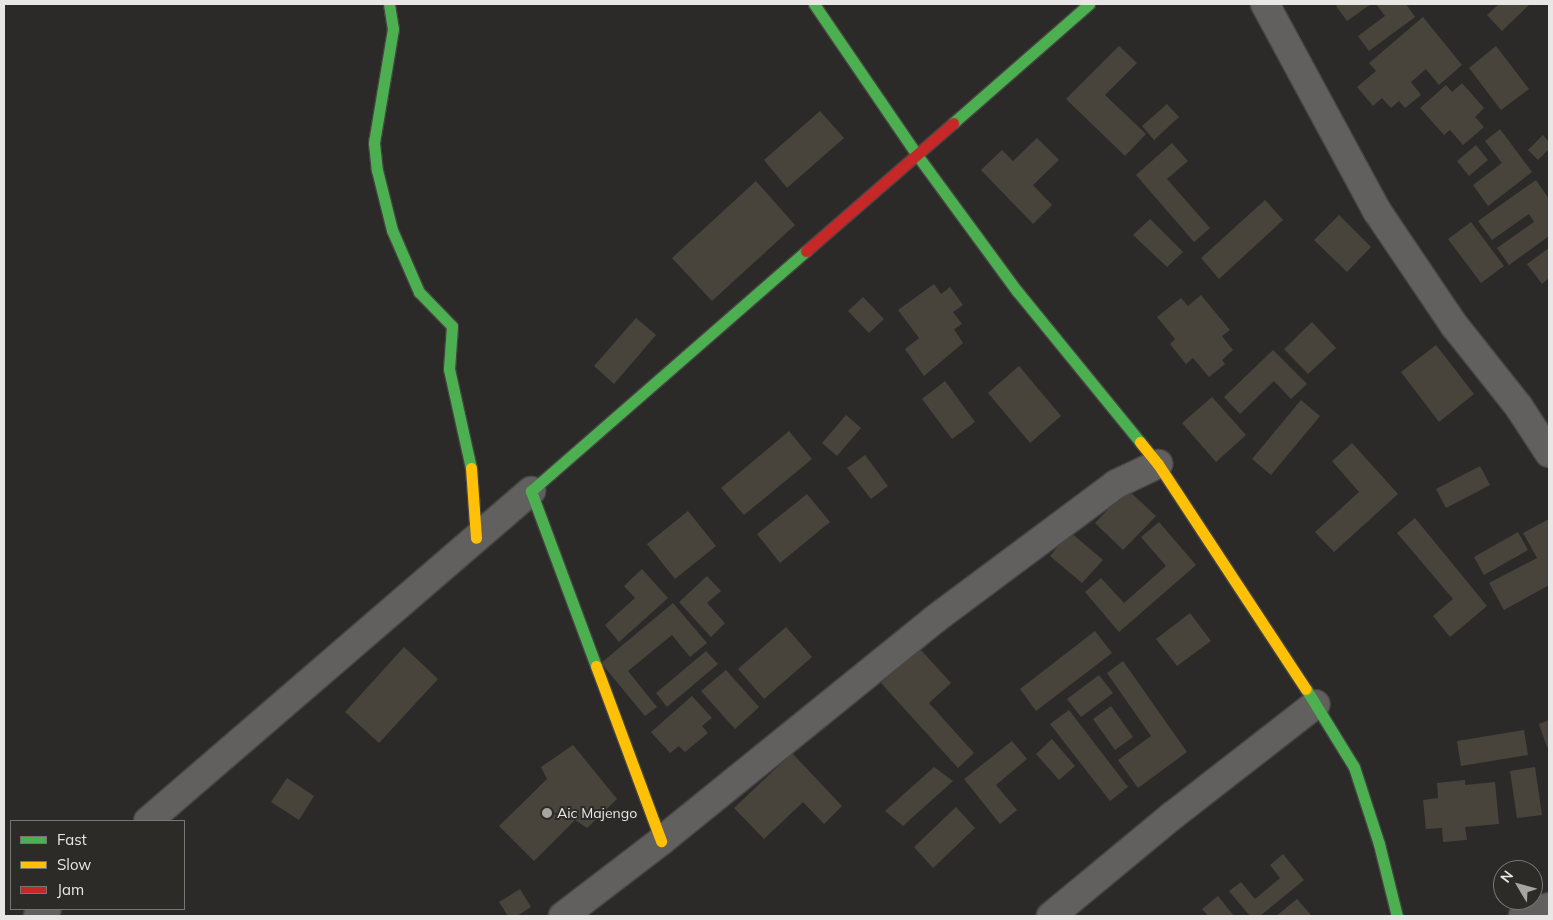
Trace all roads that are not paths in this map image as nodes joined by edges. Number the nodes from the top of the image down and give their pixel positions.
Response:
1 (389, 4) edge
2 (814, 4) edge
3 (1089, 4) edge
4 (1264, 4) edge
5 (917, 155) junction
6 (1549, 453) edge
7 (1158, 464) junction
8 (531, 491) junction
9 (476, 538) junction
10 (1316, 704) junction
11 (149, 820) edge
12 (662, 841) junction
13 (1549, 907) edge
14 (563, 916) edge
15 (1051, 916) edge
16 (1397, 916) edge
17 (1523, 916) edge

1 - 9 street
2 - 5 street
3 - 5 street
4 - 6 street
5 - 7 street
5 - 8 street
7 - 10 street
7 - 12 street
8 - 9 street
8 - 12 street
9 - 11 street
10 - 15 street
10 - 16 street
12 - 14 street
13 - 17 street

